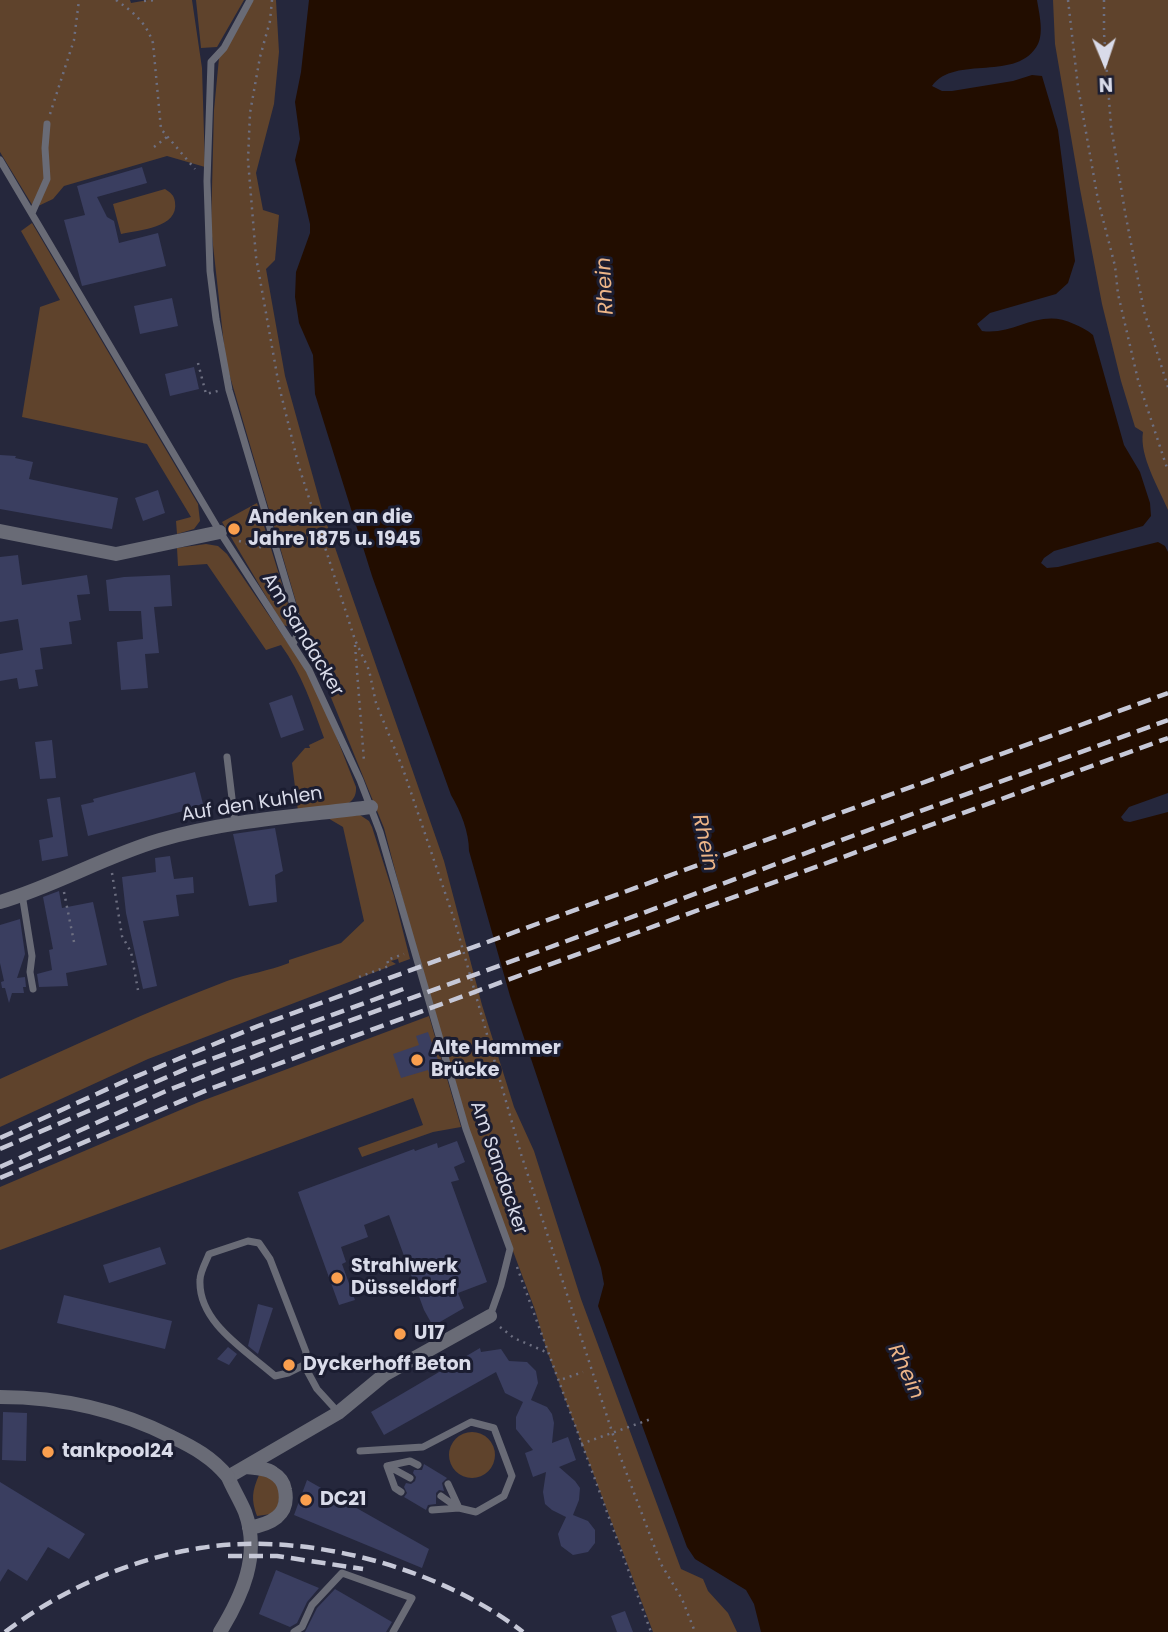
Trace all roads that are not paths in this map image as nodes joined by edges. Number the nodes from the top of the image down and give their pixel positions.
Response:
1 (250, 0) edge
2 (47, 124) road end
3 (0, 160) edge
4 (32, 213) junction
5 (0, 531) edge
6 (223, 537) junction
7 (293, 644) junction
8 (228, 757) dead end
9 (371, 807) junction
10 (235, 823) junction
11 (22, 894) junction
12 (0, 902) edge
13 (33, 989) dead end
14 (490, 1316) joint
15 (304, 1365) junction
16 (0, 1397) edge
17 (338, 1413) junction
18 (360, 1451) dead end
19 (418, 1465) dead end
20 (387, 1466) junction
21 (246, 1467) junction
22 (228, 1477) junction
23 (410, 1478) dead end
24 (449, 1484) dead end
25 (401, 1492) dead end
26 (441, 1496) dead end
27 (459, 1508) junction
28 (432, 1510) dead end
29 (249, 1528) junction
30 (226, 1630) edge
31 (294, 1632) edge
32 (393, 1632) edge

1 - 7 lane
2 - 4 lane
3 - 4 lane, Am Sandacker
4 - 6 lane, Am Sandacker
5 - 6 street
6 - 7 lane, Am Sandacker
7 - 9 lane, Am Sandacker
8 - 10 lane
9 - 10 street, Auf den Kuhlen
9 - 14 lane, Am Sandacker
10 - 11 street, Auf den Kuhlen
11 - 12 street, Auf den Kuhlen
11 - 13 lane
14 - 17 street
15 - 15 lane
15 - 17 lane
16 - 22 street
17 - 21 street
18 - 27 lane
19 - 20 lane
20 - 23 lane
20 - 25 lane
21 - 22 street
21 - 29 street
22 - 29 street
24 - 27 lane
26 - 27 lane
27 - 28 lane
29 - 30 street
31 - 32 lane

